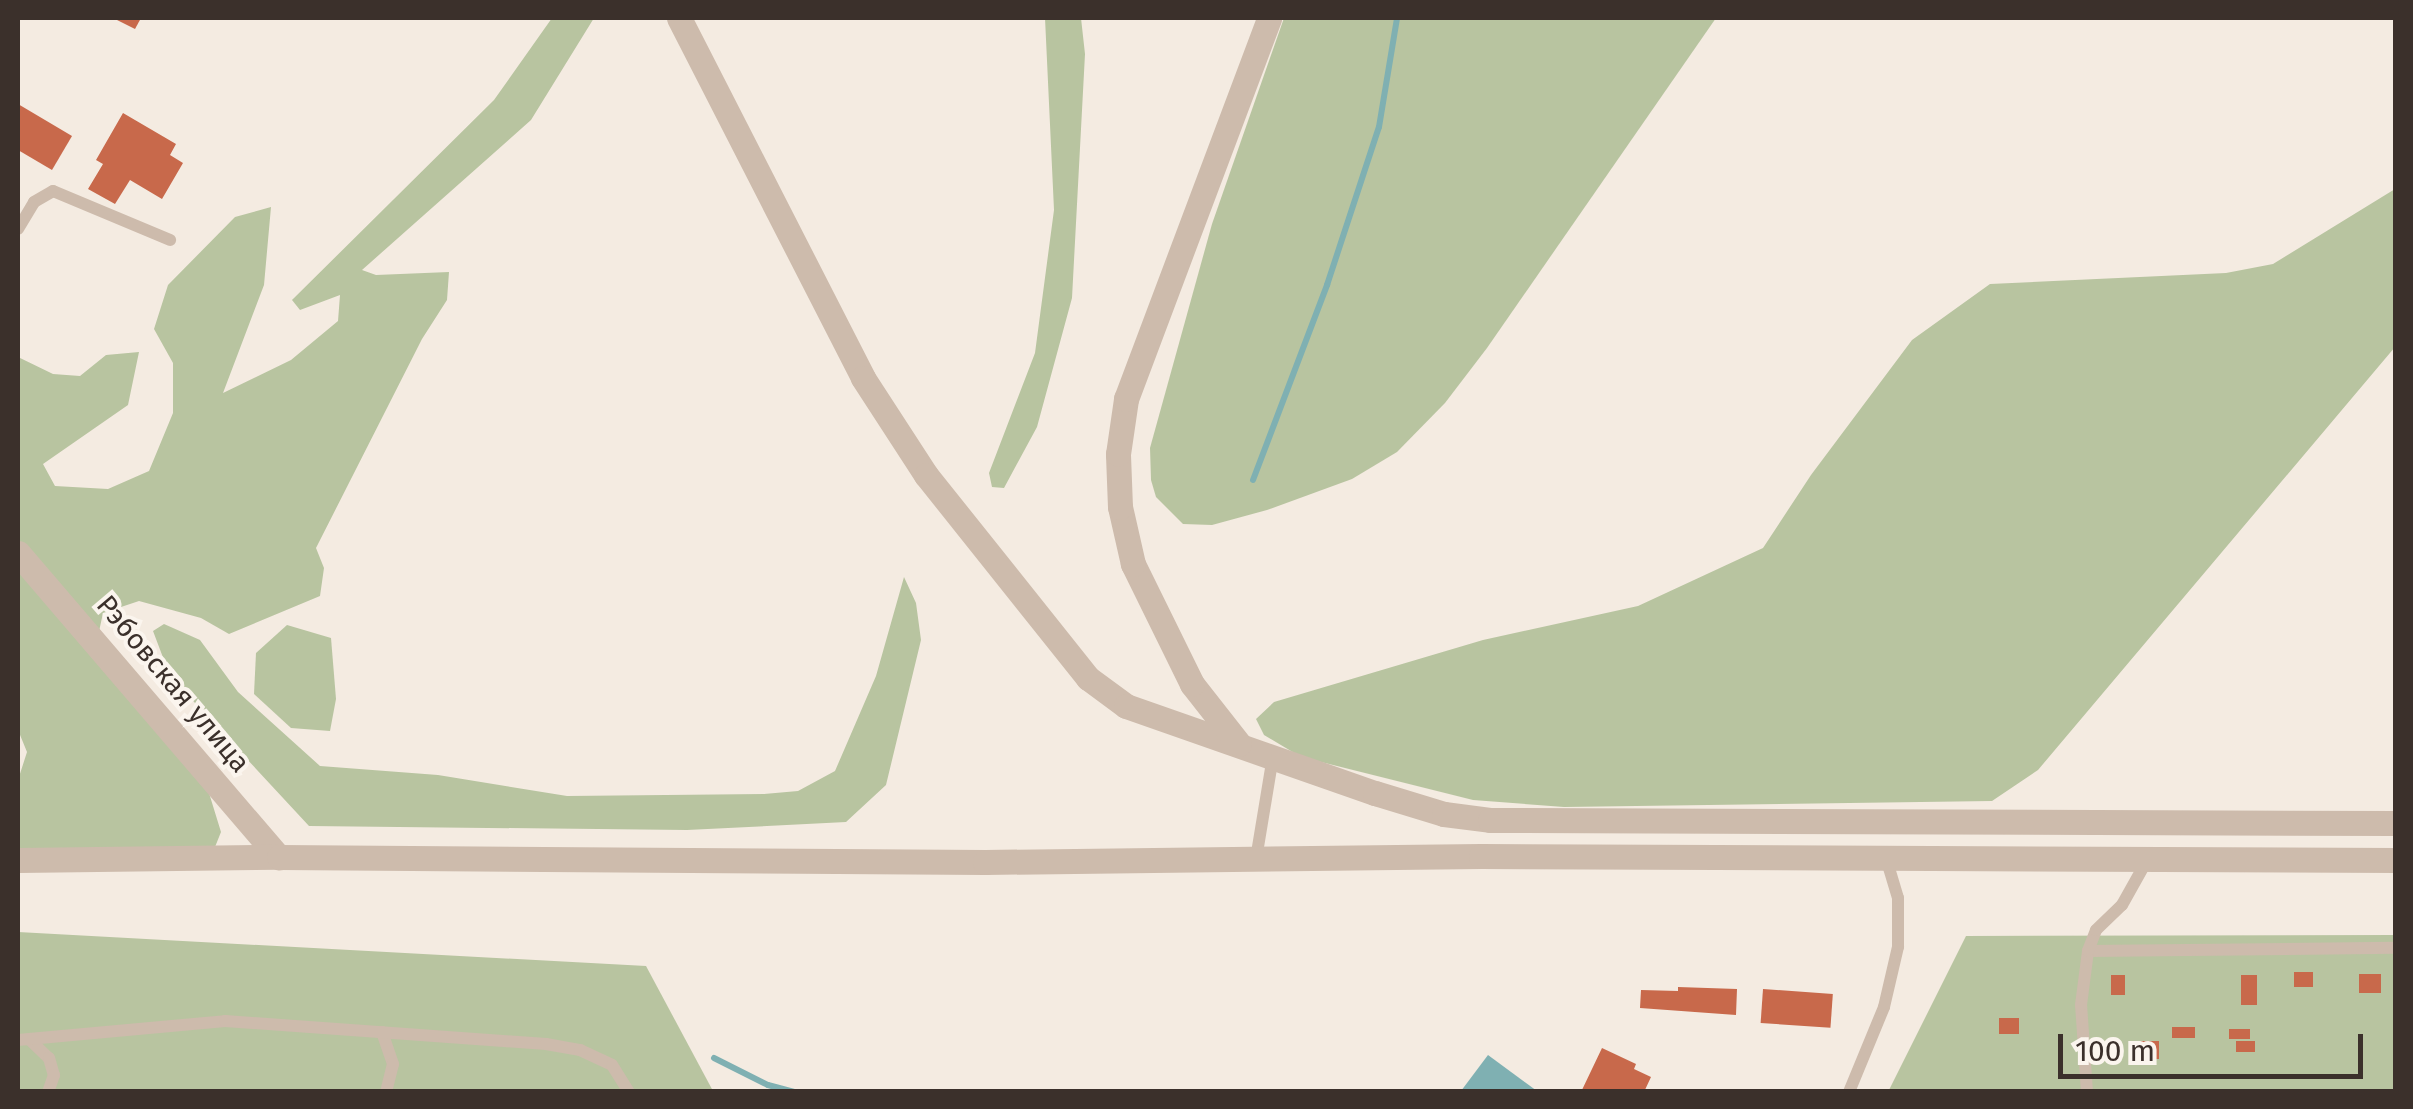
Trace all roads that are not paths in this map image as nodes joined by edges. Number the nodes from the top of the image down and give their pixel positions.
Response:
1 (679, 18) edge
2 (1269, 18) edge
3 (18, 229) edge
4 (170, 240) dead end
5 (18, 553) edge
6 (1239, 744) junction
7 (1272, 756) junction
8 (2396, 822) edge
9 (280, 857) junction
10 (1886, 858) junction
11 (1256, 859) junction
12 (18, 860) edge
13 (2396, 860) edge
14 (2146, 862) junction
15 (2396, 948) edge
16 (2088, 951) junction
17 (382, 1032) junction
18 (23, 1040) edge
19 (48, 1092) edge
20 (386, 1092) edge
21 (629, 1092) edge
22 (1849, 1092) edge
23 (2086, 1092) edge

1 - 6 street
2 - 6 street
3 - 4 lane
5 - 9 street, Рэбовская улица
6 - 7 street
7 - 8 street
7 - 11 lane
9 - 11 street
9 - 12 street
10 - 11 street
10 - 14 street
10 - 22 lane
13 - 14 street
14 - 16 lane
15 - 16 lane
16 - 23 lane
17 - 18 lane
17 - 20 lane
17 - 21 lane
18 - 19 lane

